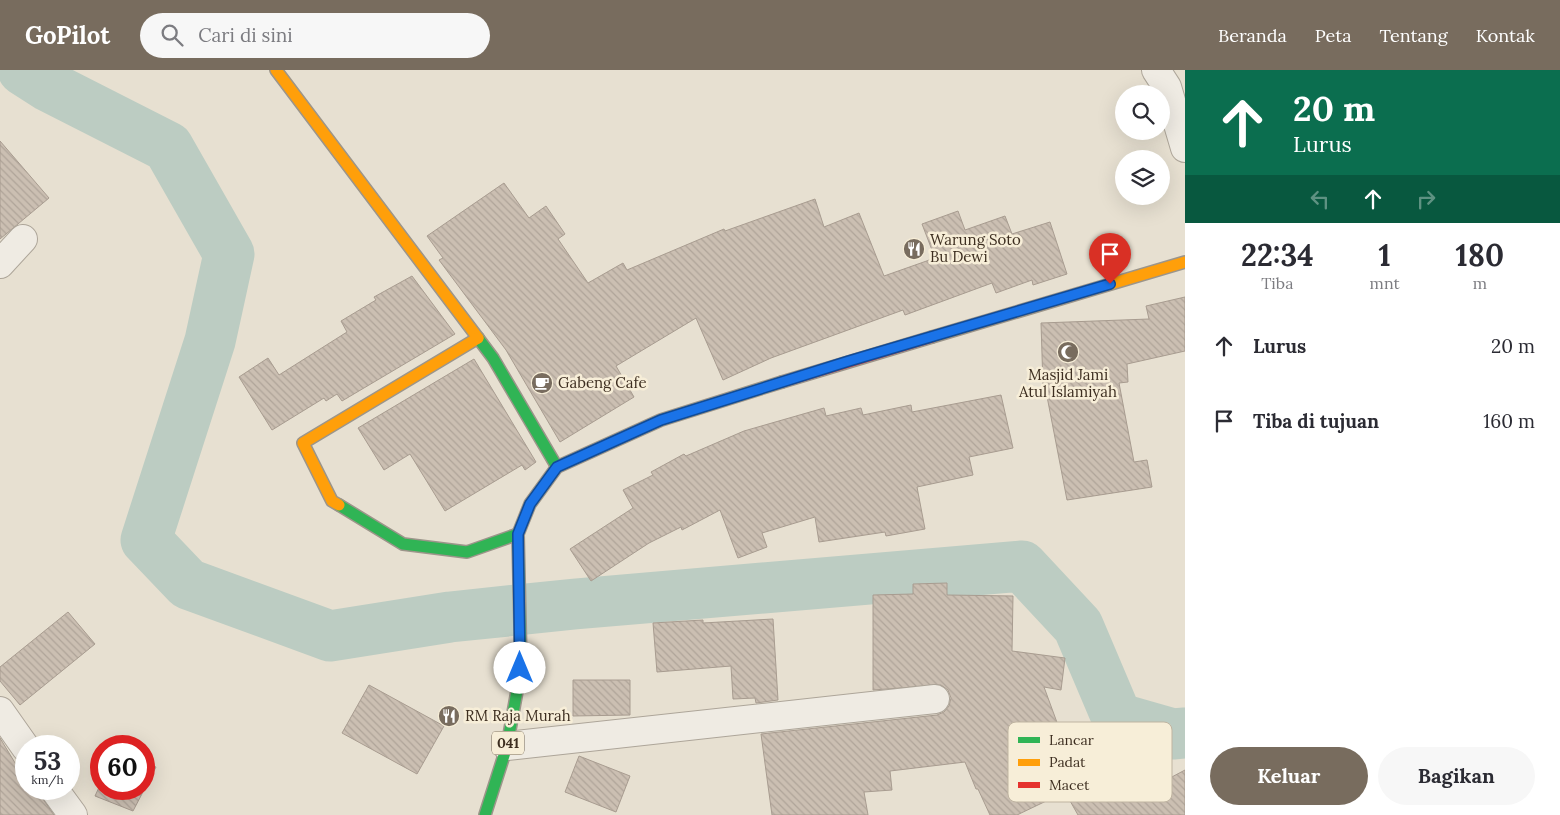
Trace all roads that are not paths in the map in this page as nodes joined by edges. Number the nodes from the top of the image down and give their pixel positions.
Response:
1 (276, 70) edge
2 (1156, 70) edge
3 (1185, 148) edge
4 (23, 239) dead end
5 (1185, 262) edge
6 (0, 264) edge
7 (478, 338) junction
8 (557, 467) junction
9 (518, 534) junction
10 (935, 699) dead end
11 (0, 711) edge
12 (17, 735) edge
13 (507, 746) junction
14 (62, 800) edge
15 (73, 815) edge
16 (485, 815) edge

1 - 7 main road
2 - 3 street
4 - 6 street
5 - 8 main road
7 - 8 main road
7 - 9 main road
8 - 9 main road
9 - 13 main road, 041
10 - 13 street
11 - 12 street
13 - 16 main road, 041
14 - 15 street

